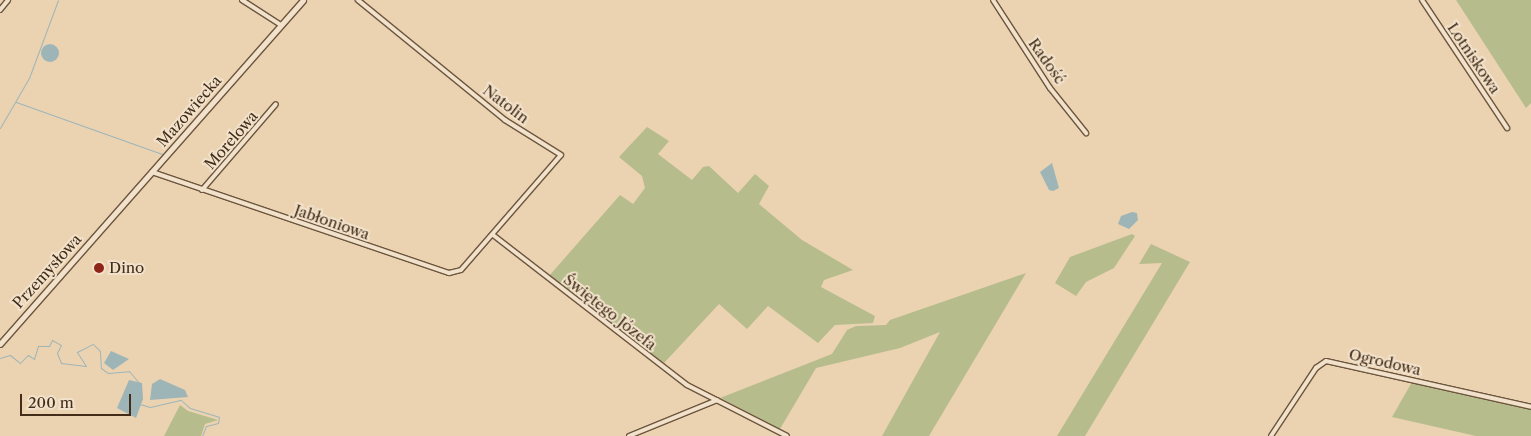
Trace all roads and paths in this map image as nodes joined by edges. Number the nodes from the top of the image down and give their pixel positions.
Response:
1 (8, 0) edge
2 (242, 0) edge
3 (303, 0) edge
4 (358, 0) edge
5 (993, 0) edge
6 (1422, 0) edge
7 (0, 10) edge
8 (281, 24) junction
9 (276, 104) dead end
10 (1507, 128) dead end
11 (1086, 133) dead end
12 (152, 172) junction
13 (202, 190) junction
14 (493, 235) junction
15 (94, 238) joint
16 (0, 344) edge
17 (717, 400) junction
18 (1531, 407) edge
19 (628, 436) edge
20 (787, 436) edge
21 (1271, 436) edge

1 - 7 street
2 - 8 street
3 - 8 street, Mazowiecka
4 - 14 street, Natolin
5 - 11 street, Radość
6 - 10 street, Lotniskowa
8 - 12 street, Mazowiecka
9 - 13 street, Morelowa
12 - 13 street, Jabłoniowa
12 - 15 street, Mazowiecka
13 - 14 street, Jabłoniowa
14 - 17 street, Świętego Józefa
15 - 16 street, Przemysłowa
17 - 19 street
17 - 20 street, Świętego Józefa
18 - 21 street, Ogrodowa

